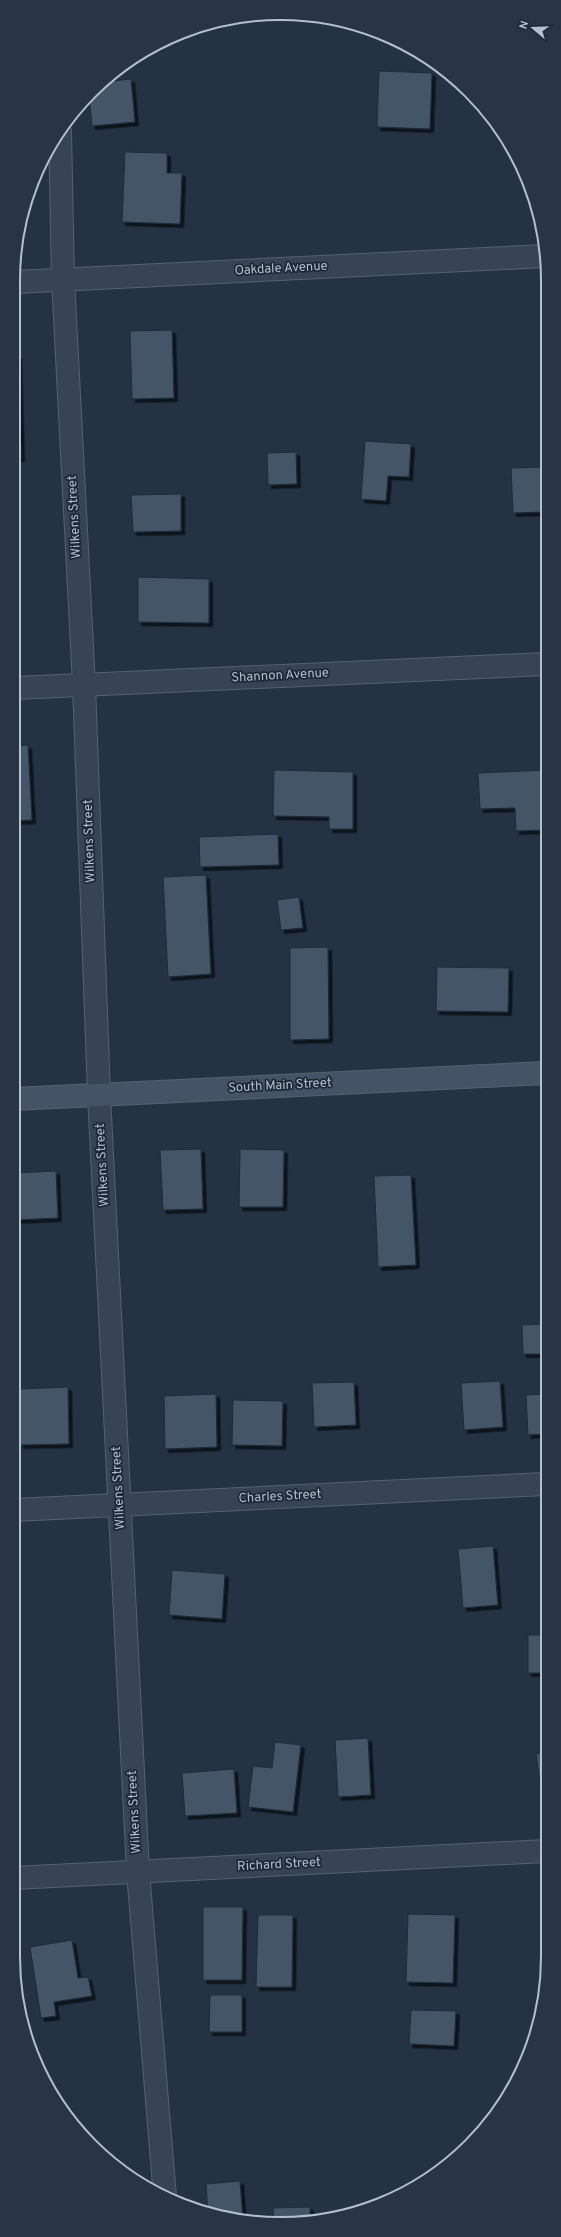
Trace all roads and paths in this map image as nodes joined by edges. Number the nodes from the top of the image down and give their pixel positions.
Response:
1 (60, 142) edge
2 (540, 256) edge
3 (63, 279) junction
4 (20, 282) edge
5 (541, 664) edge
6 (84, 685) junction
7 (20, 688) edge
8 (541, 1073) edge
9 (99, 1095) junction
10 (20, 1099) edge
11 (541, 1484) edge
12 (121, 1505) junction
13 (20, 1510) edge
14 (541, 1852) edge
15 (138, 1872) junction
16 (20, 1878) edge
17 (164, 2190) edge

1 - 3 street, Wilkens Street
2 - 3 street, Oakdale Avenue
3 - 4 street, Oakdale Avenue
3 - 6 street, Wilkens Street
5 - 6 street, Shannon Avenue
6 - 7 street, Shannon Avenue
6 - 9 street, Wilkens Street
8 - 9 street, South Main Street
9 - 10 street, South Main Street
9 - 12 street, Wilkens Street
11 - 12 street, Charles Street
12 - 13 street, Charles Street
12 - 15 street, Wilkens Street
14 - 15 street, Richard Street
15 - 16 street, Richard Street
15 - 17 street, Wilkens Street

